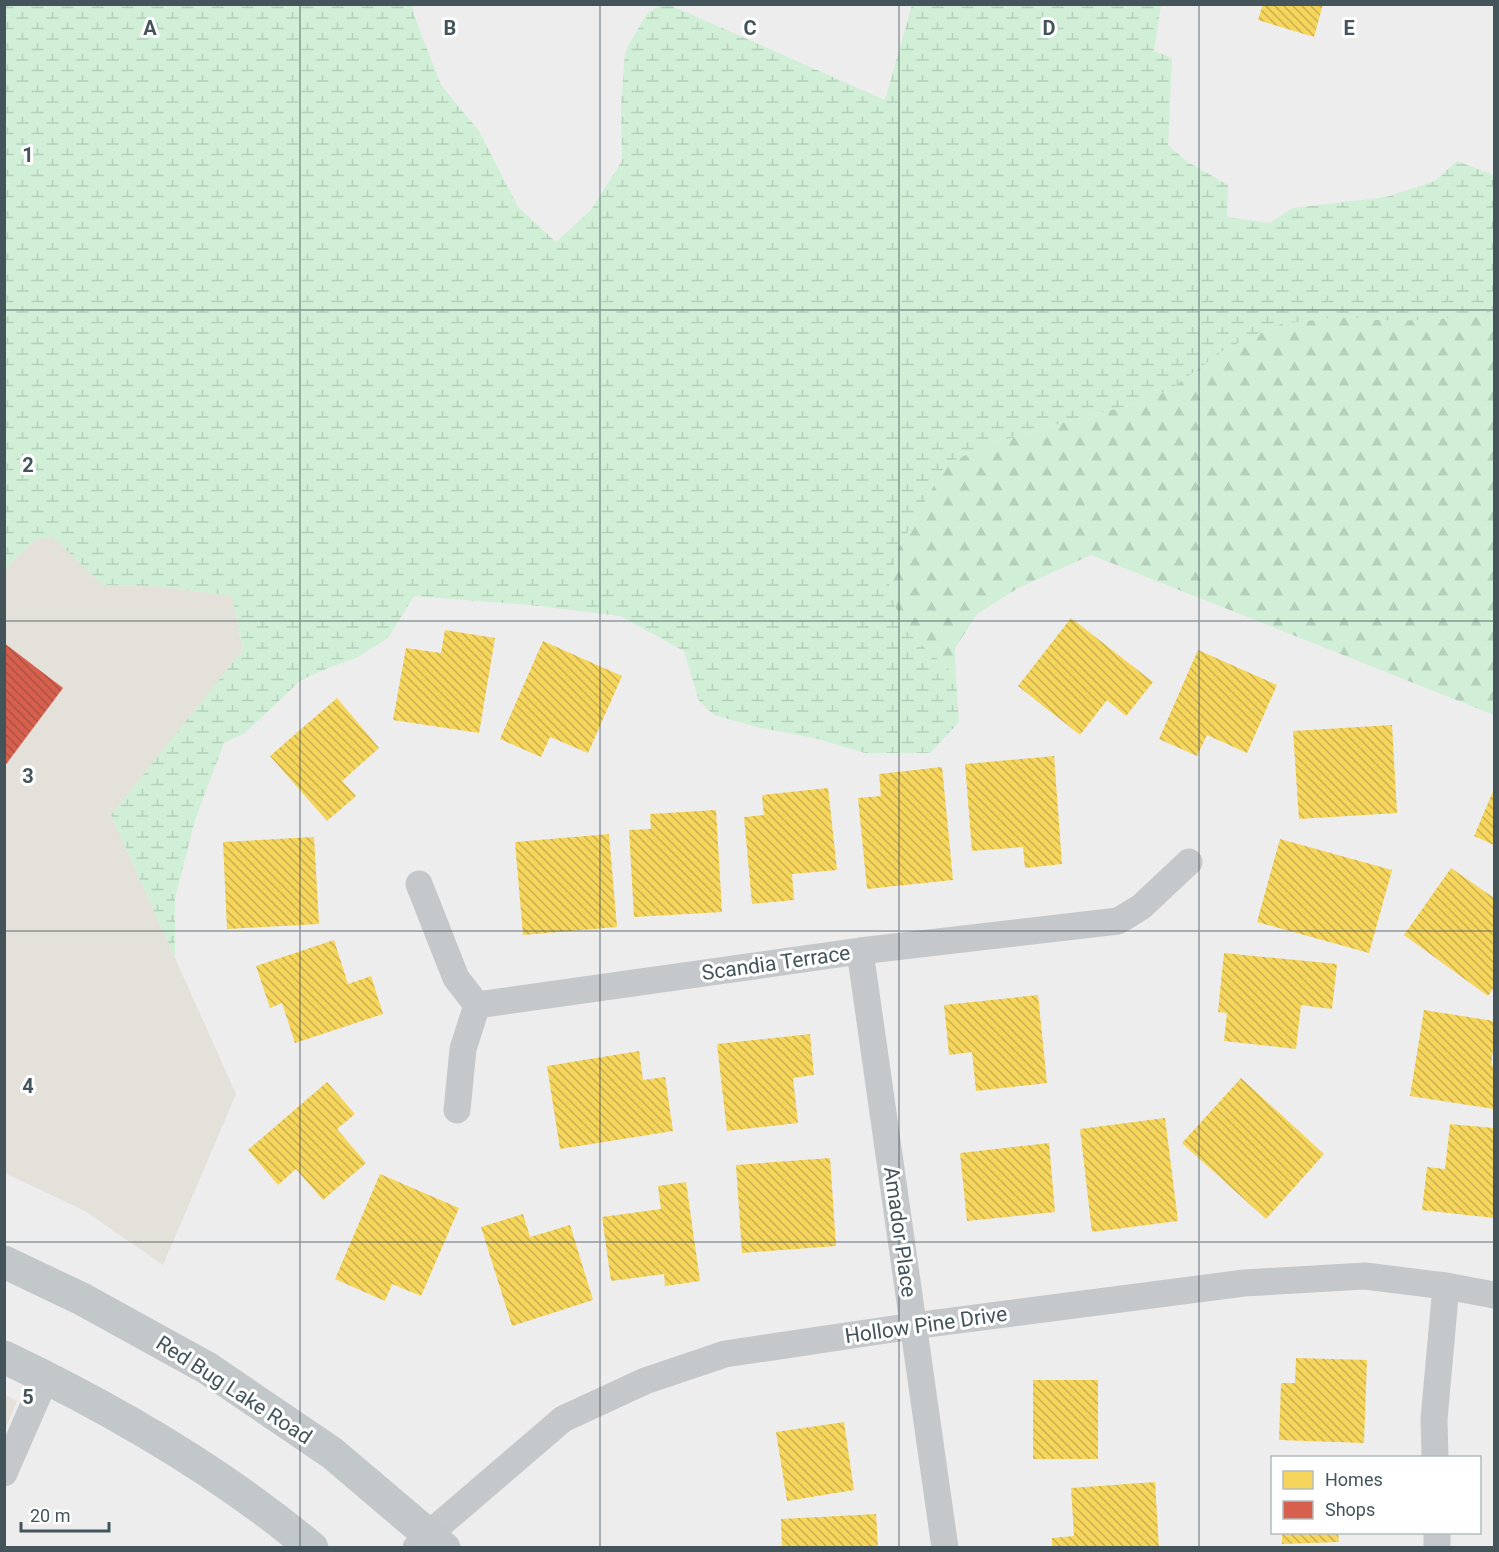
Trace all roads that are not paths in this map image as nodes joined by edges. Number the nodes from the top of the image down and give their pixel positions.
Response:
1 (1190, 862) dead end
2 (419, 884) dead end
3 (860, 951) junction
4 (477, 1005) junction
5 (457, 1110) dead end
6 (4, 1262) edge
7 (1446, 1286) junction
8 (1494, 1295) edge
9 (913, 1326) junction
10 (4, 1357) edge
11 (46, 1377) junction
12 (1435, 1456) edge
13 (4, 1473) edge
14 (430, 1543) edge
15 (312, 1548) edge
16 (945, 1548) edge

1 - 3 street, Scandia Terrace
2 - 4 street
3 - 4 street, Scandia Terrace
3 - 9 street, Amador Place
4 - 5 street
6 - 14 main road, Red Bug Lake Road
7 - 8 street, Hollow Pine Drive
7 - 9 street, Hollow Pine Drive
7 - 12 street
9 - 14 street, Hollow Pine Drive
9 - 16 street, Amador Place
10 - 11 main road
11 - 13 street
11 - 15 main road

